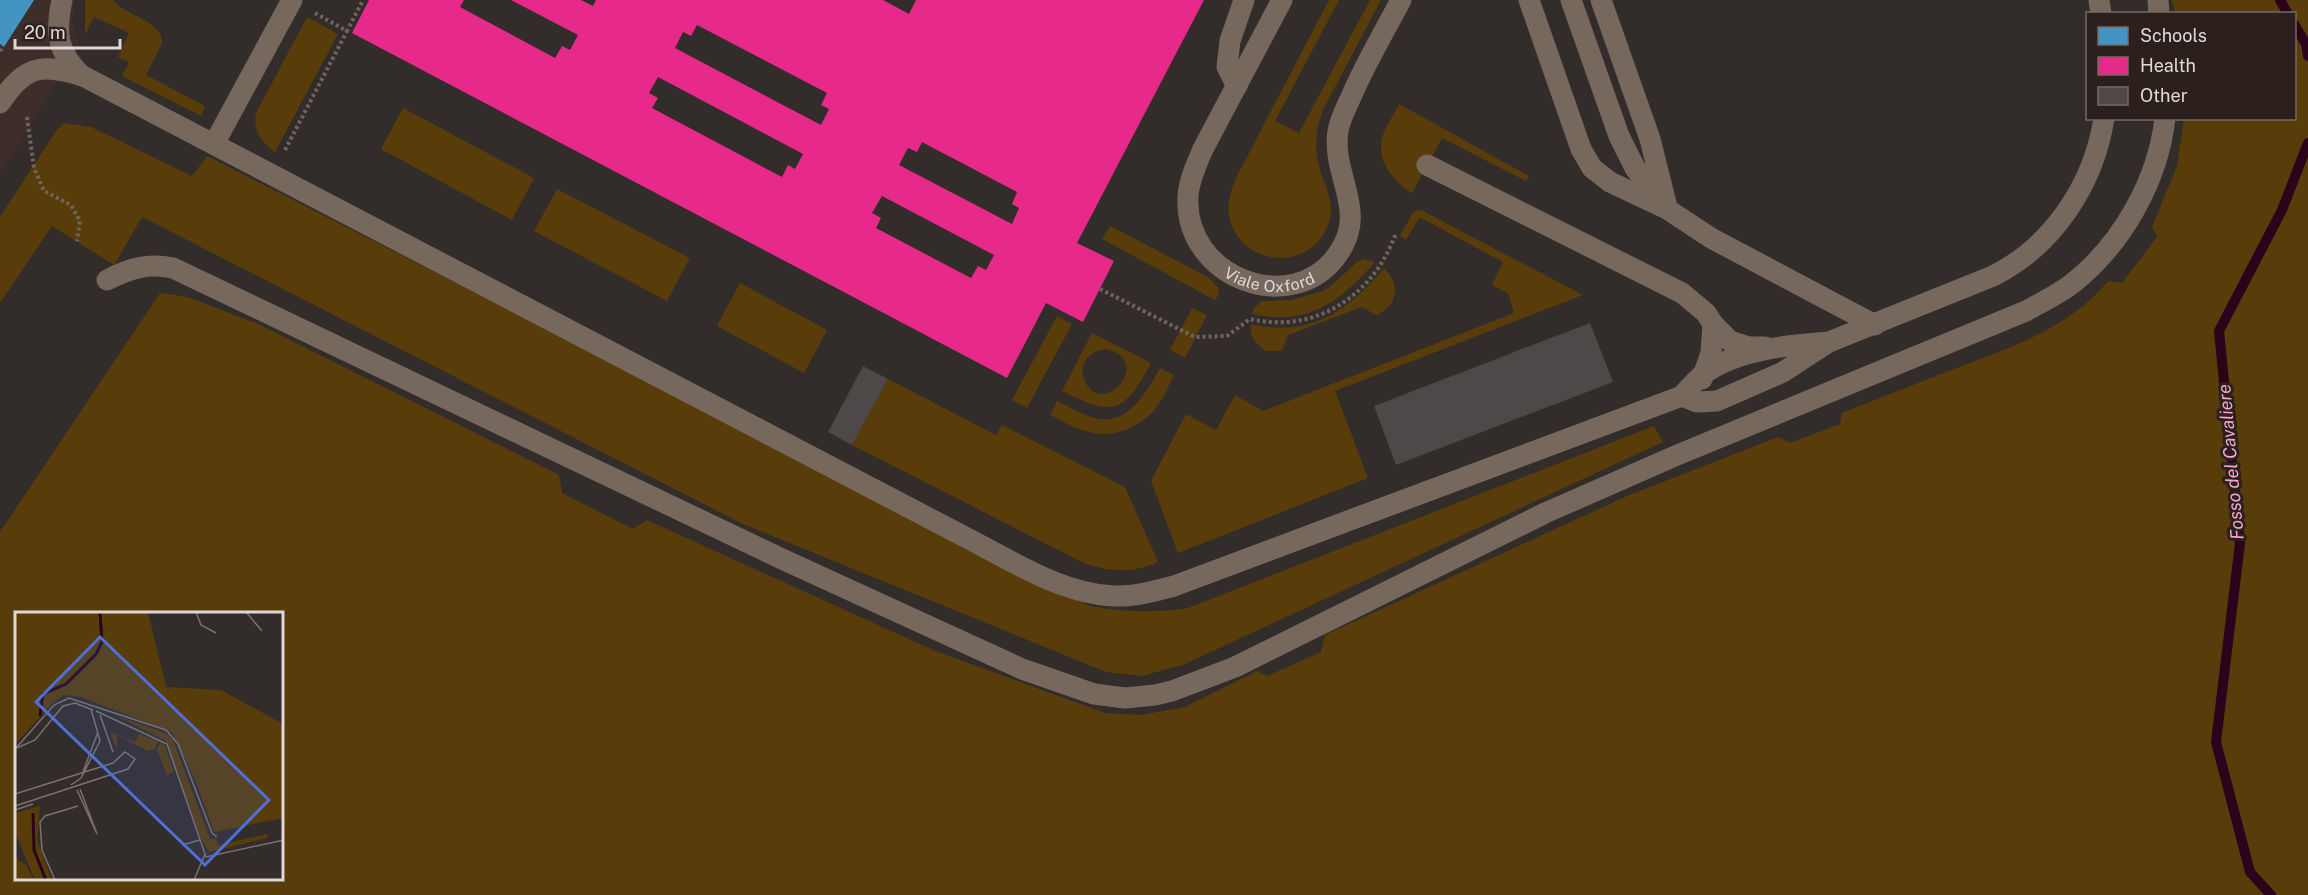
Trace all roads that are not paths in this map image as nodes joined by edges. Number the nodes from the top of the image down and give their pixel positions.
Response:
1 (62, 0) edge
2 (292, 0) edge
3 (1244, 0) edge
4 (1282, 0) edge
5 (1401, 0) edge
6 (1529, 0) edge
7 (1571, 0) edge
8 (1601, 0) edge
9 (82, 76) junction
10 (1237, 87) junction
11 (0, 103) edge
12 (2104, 120) edge
13 (2165, 120) edge
14 (214, 144) junction
15 (1427, 165) dead end
16 (1667, 209) junction
17 (107, 280) dead end
18 (1713, 324) junction
19 (1875, 324) junction
20 (1829, 342) junction
21 (1775, 346) junction
22 (1705, 373) junction
23 (1682, 396) junction
24 (1717, 401) junction

1 - 9 lane
2 - 14 lane
3 - 10 lane
4 - 10 lane, Viale Oxford
5 - 10 lane, Viale Oxford
6 - 16 lane
7 - 16 lane
8 - 16 lane
9 - 11 lane
9 - 14 lane
12 - 19 lane
13 - 17 lane
14 - 23 lane
15 - 18 lane
16 - 19 lane
18 - 21 lane
18 - 22 lane
19 - 20 lane
20 - 21 lane
20 - 24 lane
21 - 22 lane
22 - 23 lane
22 - 24 lane
23 - 24 lane

